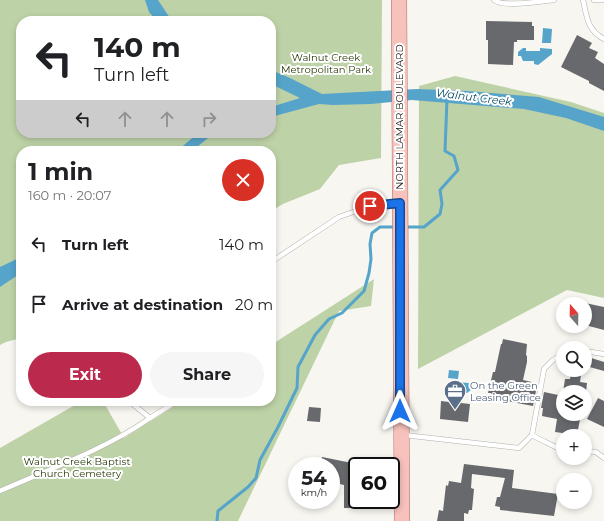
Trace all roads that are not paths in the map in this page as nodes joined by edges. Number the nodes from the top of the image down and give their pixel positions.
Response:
1 (399, 0) edge
2 (494, 0) edge
3 (554, 0) edge
4 (583, 0) edge
5 (594, 0) edge
6 (602, 0) edge
7 (604, 39) edge
8 (400, 205) junction
9 (276, 259) edge
10 (592, 352) edge
11 (604, 354) edge
12 (556, 358) edge
13 (135, 406) edge
14 (165, 406) edge
15 (150, 418) junction
16 (401, 434) junction
17 (532, 435) junction
18 (556, 447) edge
19 (592, 451) edge
20 (604, 458) edge
21 (0, 491) edge
22 (402, 521) edge

1 - 8 main road, NORTH LAMAR BOULEVARD
2 - 3 lane
4 - 7 lane
5 - 6 lane
8 - 9 lane
8 - 16 main road, NORTH LAMAR BOULEVARD
10 - 11 lane
12 - 17 lane
13 - 15 lane
14 - 15 lane
15 - 21 lane
16 - 17 lane
16 - 22 main road, NORTH LAMAR BOULEVARD
17 - 18 lane
19 - 20 lane

